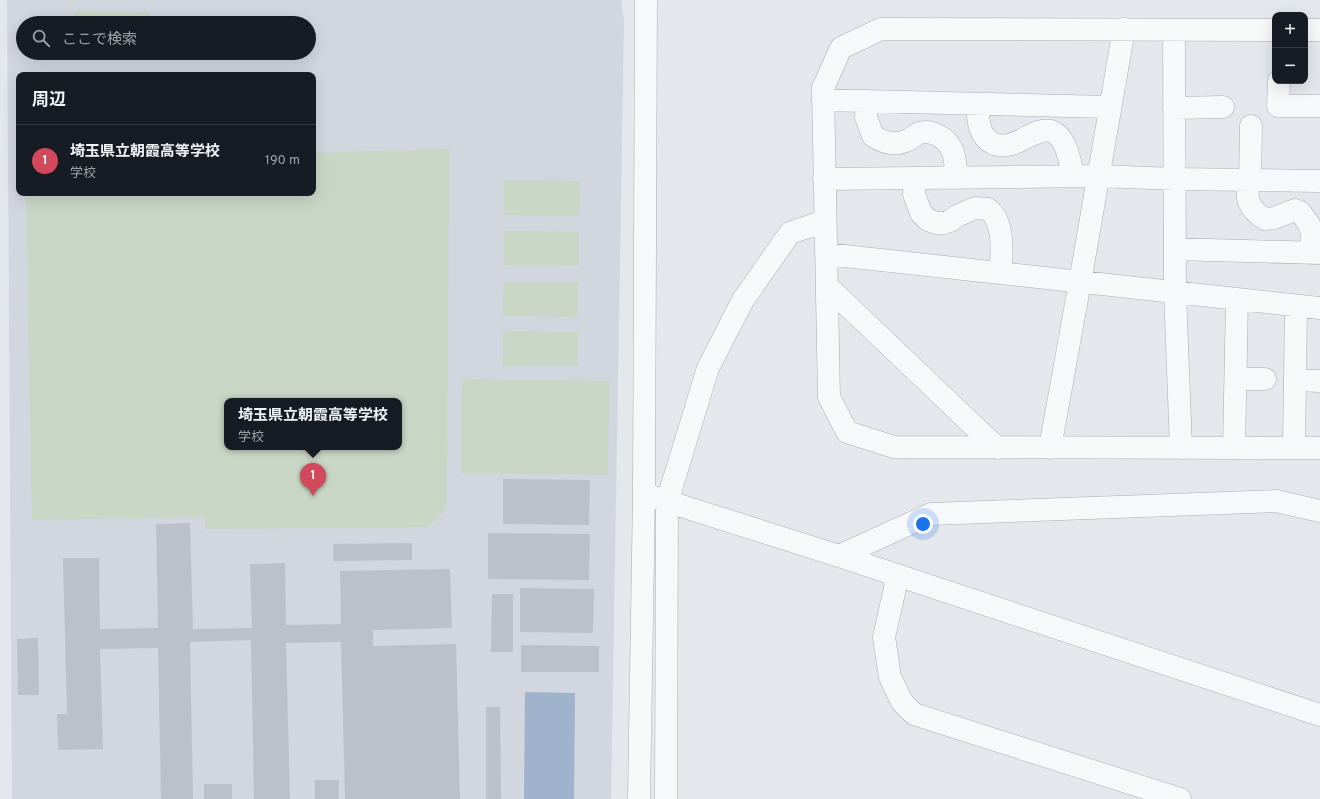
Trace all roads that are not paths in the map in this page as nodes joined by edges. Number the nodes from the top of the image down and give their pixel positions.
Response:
1 (646, 0) edge
2 (1124, 30) junction
3 (1174, 30) junction
4 (1272, 30) edge
5 (1308, 30) edge
6 (1320, 30) edge
7 (1279, 84) edge
8 (823, 100) junction
9 (868, 101) junction
10 (977, 104) junction
11 (1320, 106) edge
12 (1110, 107) junction
13 (1223, 107) dead end
14 (1174, 108) junction
15 (1251, 126) dead end
16 (1073, 176) junction
17 (1099, 176) junction
18 (914, 178) junction
19 (957, 178) junction
20 (824, 179) junction
21 (1175, 179) junction
22 (1249, 180) junction
23 (1320, 181) edge
24 (825, 221) junction
25 (1175, 249) junction
26 (1316, 253) edge
27 (826, 254) junction
28 (1001, 273) junction
29 (1080, 282) junction
30 (827, 286) junction
31 (1175, 292) junction
32 (1237, 299) junction
33 (1296, 306) junction
34 (1320, 308) edge
35 (1236, 379) junction
36 (1265, 379) dead end
37 (1295, 380) junction
38 (1320, 381) edge
39 (996, 448) junction
40 (1050, 448) junction
41 (1181, 448) junction
42 (1234, 448) junction
43 (1294, 448) junction
44 (1320, 448) edge
45 (644, 494) junction
46 (667, 502) junction
47 (1320, 511) edge
48 (839, 556) junction
49 (898, 575) junction
50 (1320, 715) edge
51 (639, 799) edge
52 (666, 799) edge
53 (1179, 799) edge

1 - 45 lane
2 - 3 lane
2 - 8 lane
2 - 12 lane
3 - 4 lane
3 - 14 lane
5 - 6 lane
7 - 11 lane
8 - 9 lane
8 - 20 lane
9 - 10 lane
9 - 19 lane
10 - 12 lane
10 - 16 lane
12 - 17 lane
13 - 14 lane
14 - 21 lane
15 - 22 lane
16 - 17 lane
16 - 19 lane
17 - 21 lane
17 - 29 lane
18 - 19 lane
18 - 20 lane
18 - 28 lane
20 - 24 lane
21 - 22 lane
21 - 25 lane
22 - 23 lane
22 - 26 lane
24 - 27 lane
24 - 46 lane
25 - 26 lane
25 - 31 lane
27 - 28 lane
27 - 30 lane
28 - 29 lane
29 - 31 lane
29 - 40 lane
30 - 39 lane
30 - 39 lane
31 - 32 lane
31 - 41 lane
32 - 33 lane
32 - 35 lane
33 - 34 lane
33 - 37 lane
35 - 36 lane
35 - 42 lane
37 - 38 lane
37 - 43 lane
39 - 40 lane
40 - 41 lane
41 - 42 lane
42 - 43 lane
43 - 44 lane
45 - 46 lane
45 - 51 lane
46 - 48 lane
46 - 52 lane
47 - 48 lane
48 - 49 lane
49 - 50 lane
49 - 53 lane

